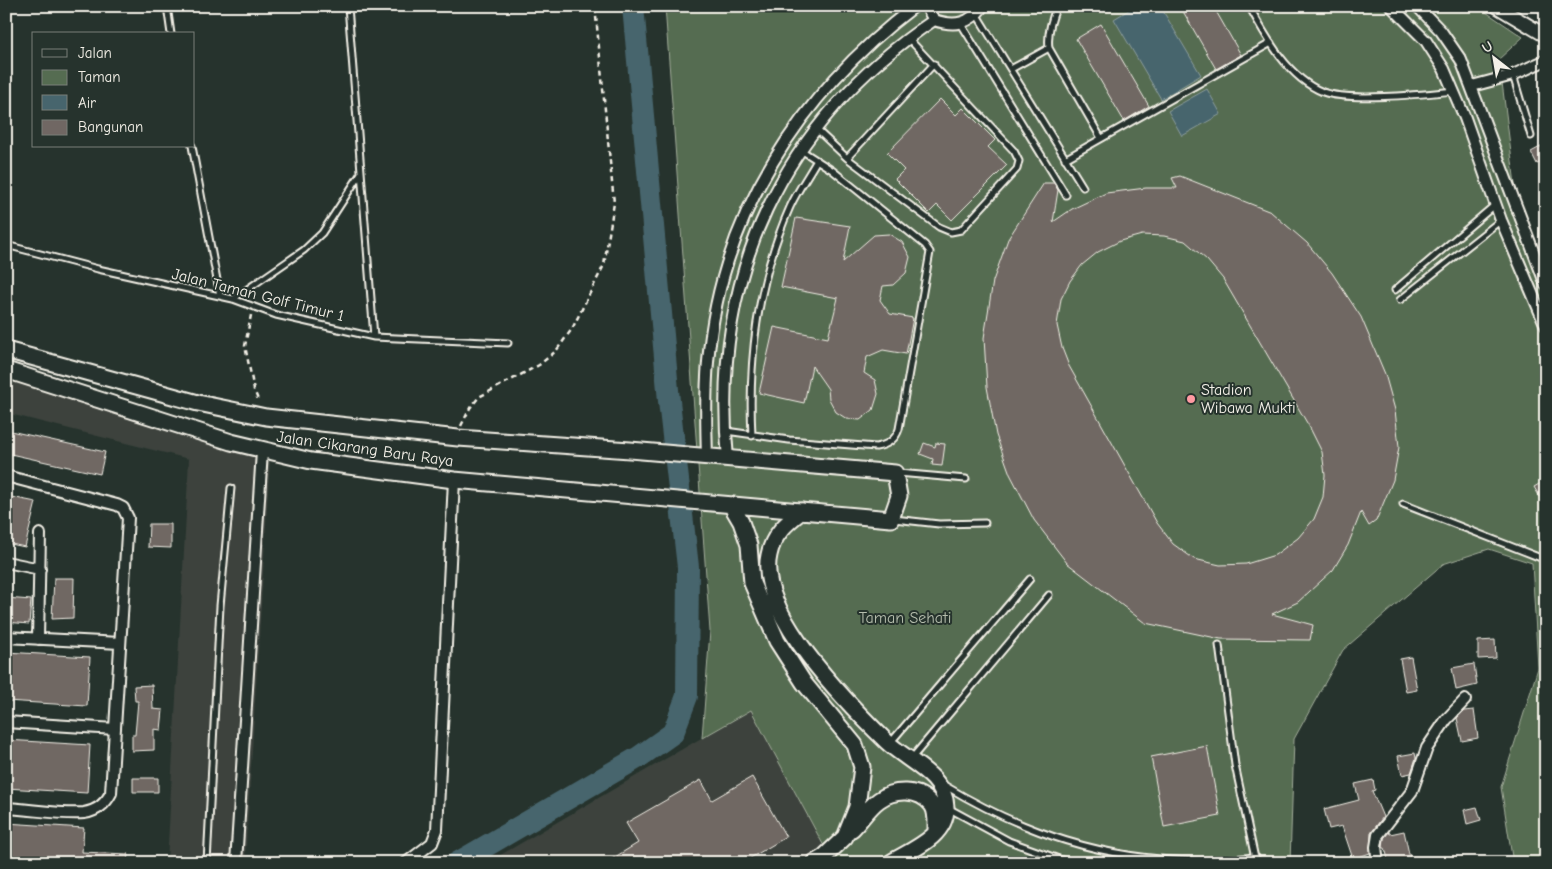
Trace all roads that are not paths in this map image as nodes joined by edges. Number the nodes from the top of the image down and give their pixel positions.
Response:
1 (167, 6) edge
2 (348, 6) edge
3 (915, 6) edge
4 (926, 6) edge
5 (983, 6) edge
6 (1057, 6) edge
7 (1248, 6) edge
8 (1392, 6) edge
9 (1417, 6) edge
10 (1496, 6) edge
11 (977, 15) junction
12 (934, 20) junction
13 (961, 24) junction
14 (170, 32) edge
15 (1546, 36) edge
16 (908, 38) junction
17 (1271, 43) junction
18 (1049, 48) junction
19 (1546, 60) edge
20 (934, 64) junction
21 (1011, 69) junction
22 (1513, 75) junction
23 (1472, 86) junction
24 (1454, 91) junction
25 (816, 128) junction
26 (1531, 136) dead end
27 (1101, 138) junction
28 (192, 148) edge
29 (800, 150) junction
30 (847, 158) junction
31 (1065, 159) junction
32 (817, 160) junction
33 (361, 173) junction
34 (1082, 187) dead end
35 (1066, 195) dead end
36 (1512, 199) junction
37 (1496, 204) junction
38 (1518, 214) junction
39 (1501, 220) junction
40 (6, 245) edge
41 (1546, 284) edge
42 (1395, 290) dead end
43 (220, 296) junction
44 (233, 299) junction
45 (1400, 300) dead end
46 (1546, 326) edge
47 (374, 337) junction
48 (508, 343) dead end
49 (6, 350) edge
50 (6, 370) edge
51 (725, 431) junction
52 (752, 436) junction
53 (262, 451) junction
54 (707, 457) junction
55 (728, 459) junction
56 (894, 473) junction
57 (6, 476) edge
58 (966, 479) dead end
59 (454, 480) junction
60 (231, 488) dead end
61 (1403, 504) dead end
62 (731, 505) junction
63 (802, 511) junction
64 (891, 519) junction
65 (985, 522) dead end
66 (40, 534) dead end
67 (1546, 560) edge
68 (6, 562) edge
69 (40, 569) junction
70 (1030, 579) dead end
71 (1049, 595) dead end
72 (6, 637) edge
73 (38, 639) junction
74 (120, 643) junction
75 (1219, 644) dead end
76 (1466, 700) dead end
77 (6, 722) edge
78 (115, 730) junction
79 (889, 744) junction
80 (910, 760) junction
81 (937, 781) junction
82 (946, 806) junction
83 (6, 808) edge
84 (936, 834) junction
85 (845, 837) junction
86 (1256, 860) edge
87 (207, 863) edge
88 (236, 863) edge
89 (406, 863) edge
90 (814, 863) edge
91 (890, 863) edge
92 (1070, 863) edge
93 (1378, 863) edge

1 - 14 lane
2 - 33 lane
3 - 54 street
4 - 12 street
5 - 11 street
6 - 18 lane
7 - 17 lane
8 - 24 street
9 - 23 street
10 - 15 street
11 - 13 street
11 - 21 lane
12 - 13 street
12 - 16 street
13 - 35 lane
16 - 20 lane
16 - 25 street
17 - 24 lane
17 - 27 lane
18 - 21 lane
18 - 27 lane
19 - 22 street
20 - 30 lane
20 - 30 lane
21 - 31 lane
22 - 23 street
22 - 26 lane
23 - 36 street
24 - 37 street
25 - 29 street
25 - 30 lane
27 - 31 lane
28 - 43 lane
29 - 32 lane
29 - 51 street
31 - 34 lane
32 - 52 lane
32 - 52 lane
33 - 44 lane
33 - 47 lane
36 - 37 street
36 - 38 street
37 - 39 street
37 - 42 lane
38 - 39 street
38 - 41 street
39 - 45 lane
39 - 46 street
40 - 43 lane, Jalan Taman Golf Timur 1
43 - 44 lane, Jalan Taman Golf Timur 1
44 - 47 lane, Jalan Taman Golf Timur 1
47 - 48 lane, Jalan Taman Golf Timur 1
49 - 54 main road, Jalan Cikarang Baru Raya
50 - 53 main road, Jalan Cikarang Baru Raya
51 - 52 lane
51 - 55 street
53 - 59 main road, Jalan Cikarang Baru Raya
53 - 88 street
54 - 55 main road, Jalan Cikarang Baru Raya
55 - 56 main road, Jalan Cikarang Baru Raya
56 - 58 lane, Jalan Cikarang Baru Raya
56 - 64 main road
57 - 74 street
59 - 62 main road, Jalan Cikarang Baru Raya
59 - 89 street
60 - 87 lane
61 - 67 lane
62 - 63 main road, Jalan Cikarang Baru Raya
62 - 85 main road
63 - 64 main road, Jalan Cikarang Baru Raya
63 - 79 main road
64 - 65 lane, Jalan Cikarang Baru Raya
66 - 69 street
68 - 69 street
69 - 73 street
70 - 79 lane
71 - 80 lane
72 - 73 street
73 - 74 street
74 - 78 street
75 - 86 lane
76 - 93 street
77 - 78 street
78 - 83 street
79 - 80 main road
80 - 81 main road
81 - 82 main road
81 - 86 lane
82 - 84 main road
82 - 92 lane
84 - 85 main road
84 - 91 main road
85 - 90 main road

